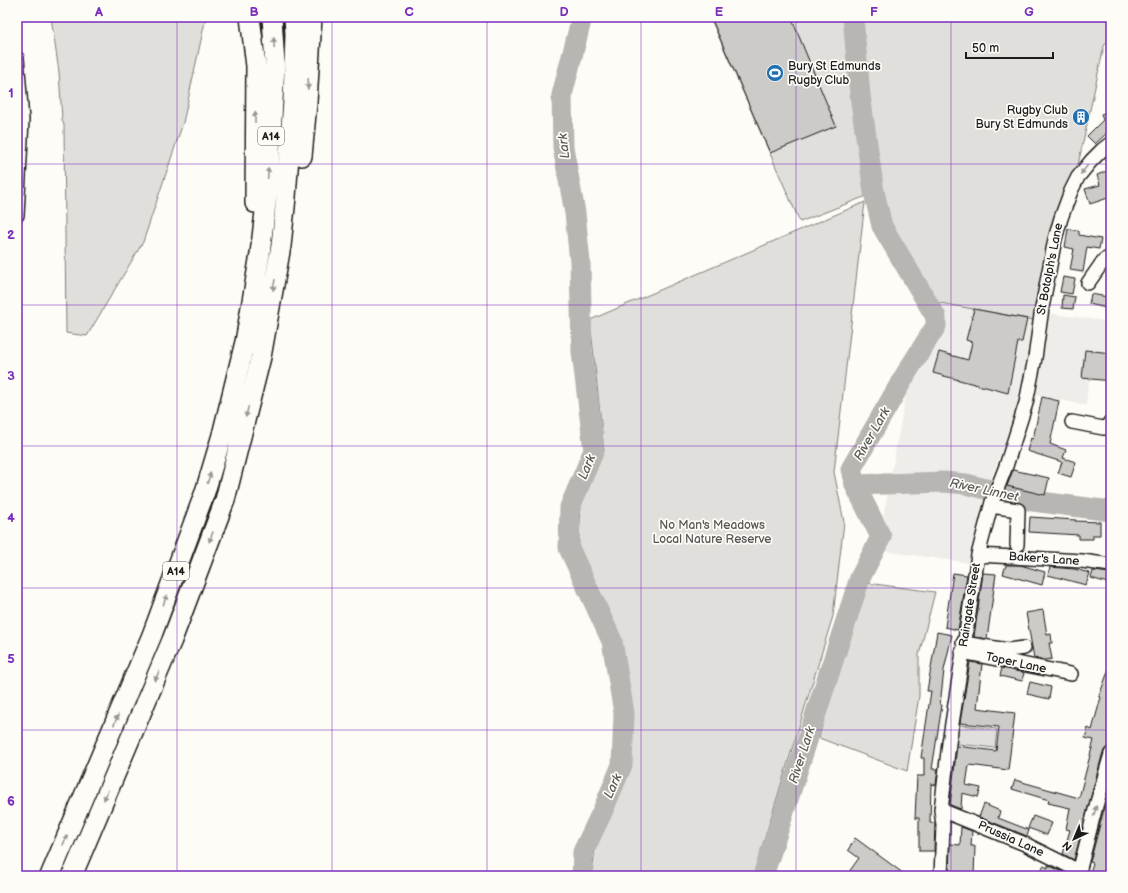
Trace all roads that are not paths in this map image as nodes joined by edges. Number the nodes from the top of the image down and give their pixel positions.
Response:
1 (250, 17) edge
2 (272, 17) edge
3 (294, 17) edge
4 (312, 17) edge
5 (17, 58) edge
6 (1111, 142) edge
7 (17, 215) edge
8 (281, 246) junction
9 (260, 254) junction
10 (1111, 257) edge
11 (1088, 283) dead end
12 (1037, 341) joint
13 (1111, 421) edge
14 (1072, 422) dead end
15 (992, 504) junction
16 (1017, 545) dead end
17 (978, 555) junction
18 (1111, 565) edge
19 (963, 647) junction
20 (1024, 648) dead end
21 (1070, 674) dead end
22 (1111, 754) edge
23 (941, 810) junction
24 (1079, 874) edge
25 (50, 876) edge
26 (72, 876) edge
27 (941, 876) edge

9 -> 1 highway
9 -> 2 highway, A14
3 - 8 highway, A14
4 -> 8 highway
5 - 7 street
6 -> 12 street, St Botolph's Lane
8 -> 26 highway, A14
25 -> 9 highway, A14
10 - 11 street
12 - 15 street, Raingate Street
13 - 14 street
15 - 16 street
15 - 17 street, Raingate Street
17 - 18 street, Baker's Lane
17 - 19 street, Raingate Street
19 - 20 street, Toper Lane
19 - 21 street, Toper Lane
19 - 23 street, Raingate Street
24 -> 22 street
23 - 24 street, Prussia Lane
23 - 27 street, Raingate Street

